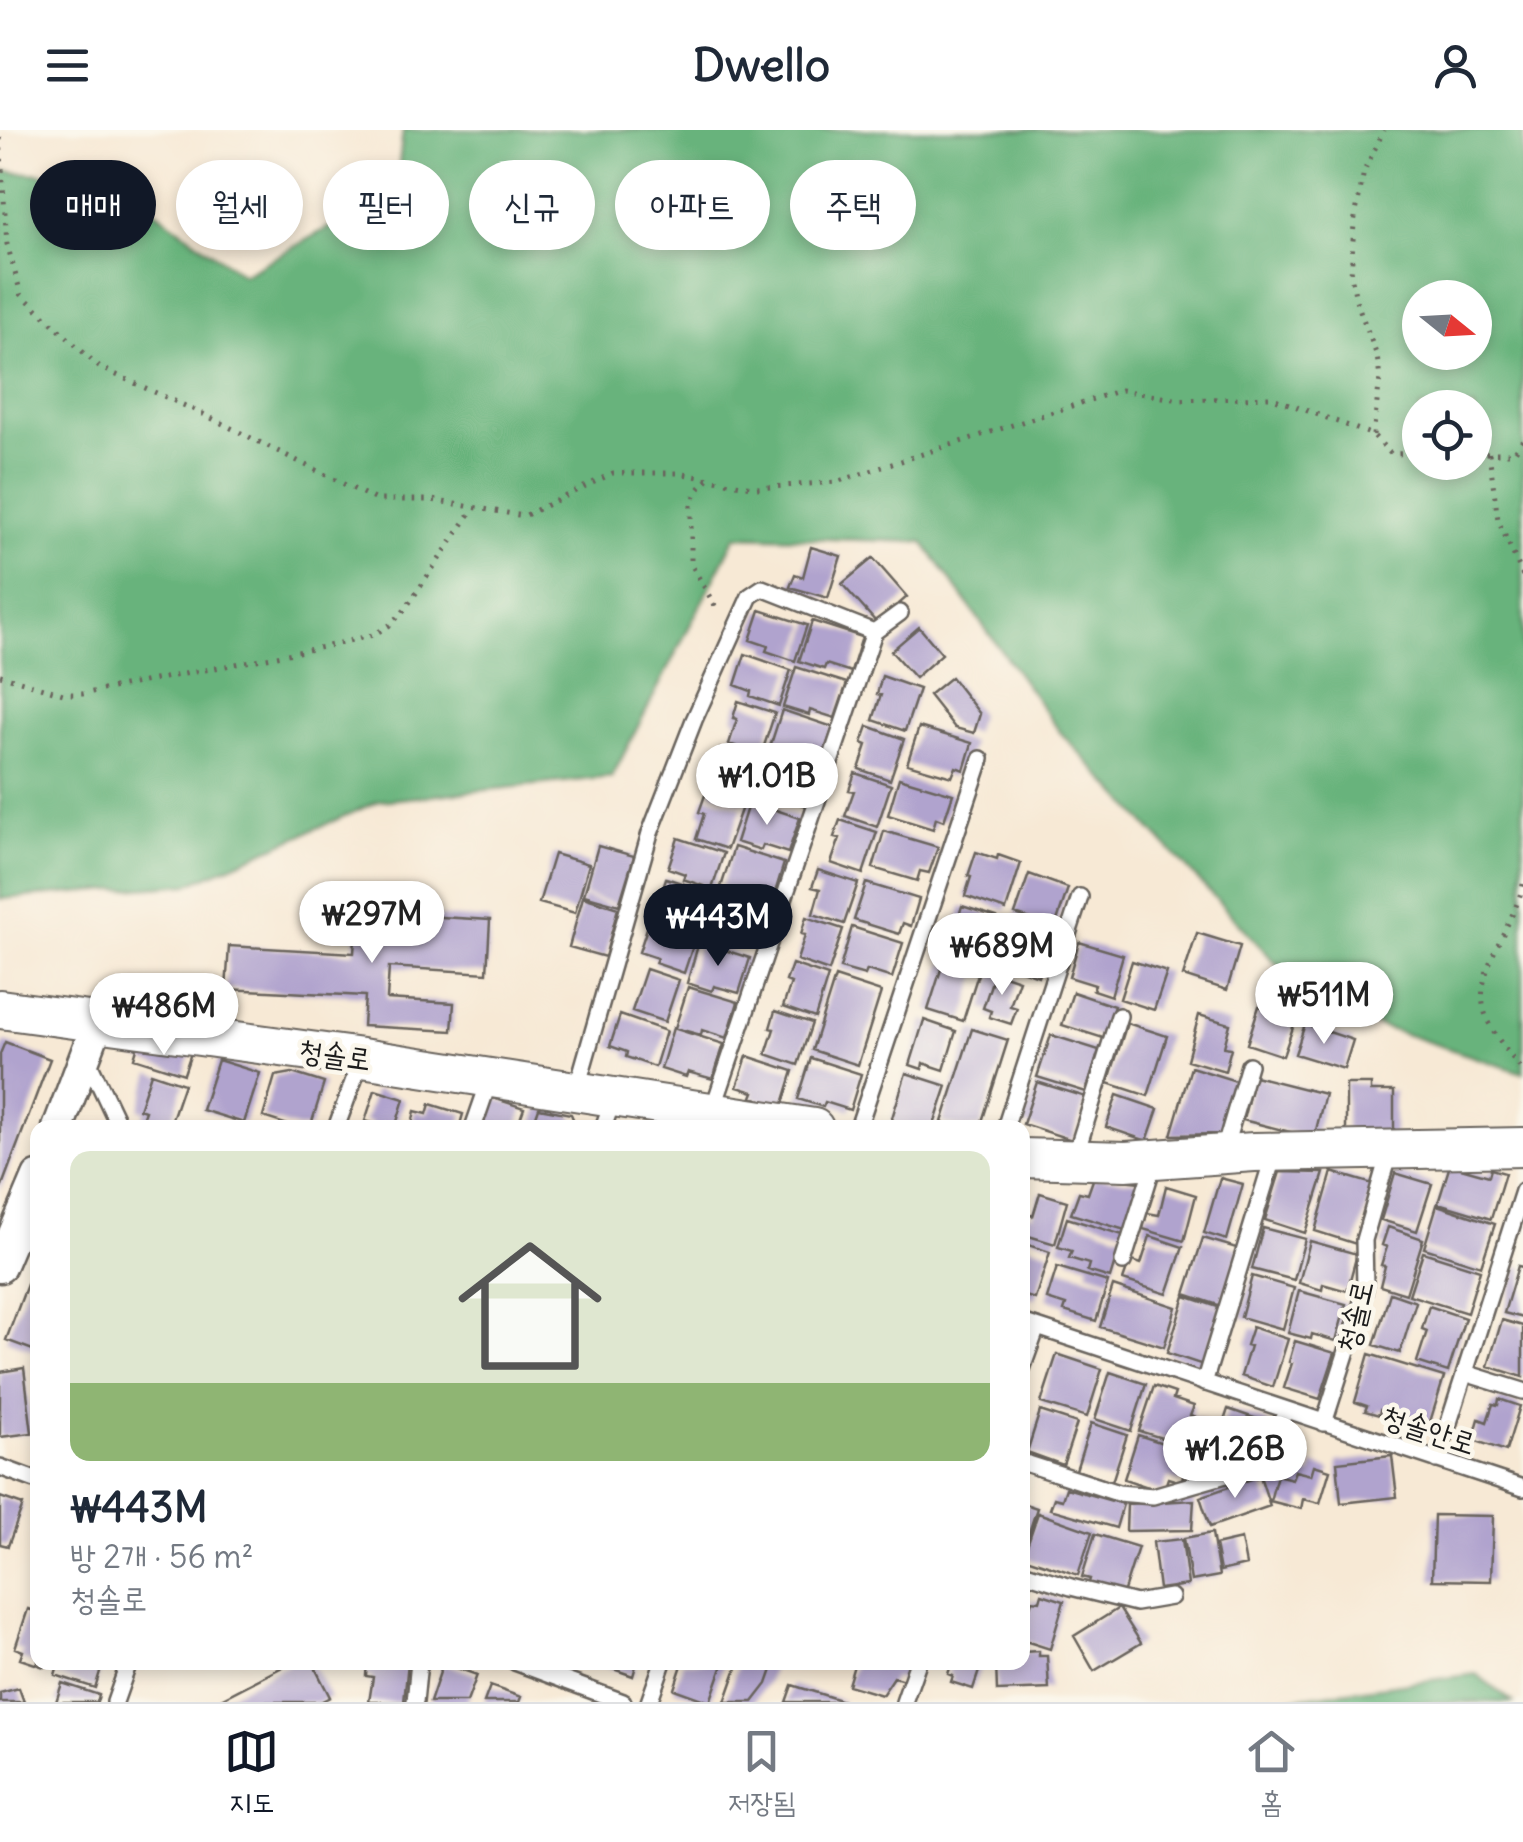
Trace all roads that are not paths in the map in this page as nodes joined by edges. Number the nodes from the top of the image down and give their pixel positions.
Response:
1 (900, 613) dead end
2 (874, 632) junction
3 (982, 759) dead end
4 (1080, 897) dead end
5 (0, 1009) edge
6 (1120, 1016) dead end
7 (92, 1039) junction
8 (362, 1058) junction
9 (1249, 1065) dead end
10 (490, 1078) junction
11 (576, 1091) junction
12 (609, 1112) edge
13 (712, 1112) junction
14 (61, 1120) edge
15 (117, 1120) edge
16 (339, 1120) edge
17 (476, 1120) edge
18 (763, 1120) edge
19 (861, 1120) edge
20 (1008, 1120) edge
21 (1523, 1147) edge
22 (1390, 1150) junction
23 (1275, 1152) junction
24 (1222, 1154) junction
25 (1030, 1158) edge
26 (1155, 1159) junction
27 (1074, 1160) junction
28 (1523, 1191) edge
29 (30, 1196) edge
30 (2, 1258) edge
31 (1123, 1262) dead end
32 (1030, 1325) edge
33 (1465, 1373) junction
34 (1204, 1383) junction
35 (1523, 1391) edge
36 (1286, 1411) junction
37 (1324, 1423) junction
38 (1437, 1460) junction
39 (1030, 1465) edge
40 (0, 1467) edge
41 (30, 1478) edge
42 (1523, 1488) edge
43 (1030, 1574) edge
44 (1172, 1596) dead end
45 (126, 1670) edge
46 (418, 1670) edge
47 (537, 1670) edge
48 (660, 1670) edge
49 (915, 1670) edge
50 (115, 1702) edge
51 (415, 1702) edge
52 (623, 1702) edge
53 (649, 1702) edge
54 (904, 1702) edge

1 - 2 lane
2 - 11 lane
2 - 13 lane
3 - 19 lane
4 - 20 lane
5 - 7 street, 청솔로
6 - 27 lane
7 - 8 street, 청솔로
7 - 14 street
7 - 15 lane
8 - 10 street, 청솔로
8 - 16 lane
9 - 24 lane
10 - 11 street, 청솔로
10 - 17 lane
11 - 12 street, 청솔로
12 - 13 street, 청솔로
13 - 18 street, 청솔로
21 - 22 street
22 - 23 street
22 - 37 lane, 청솔로
23 - 24 street
23 - 34 lane
24 - 26 street
25 - 27 street
26 - 27 street
26 - 31 lane
28 - 33 lane
29 - 30 street
32 - 34 lane, 청솔안로
33 - 35 lane
33 - 38 lane
34 - 36 lane, 청솔안로
36 - 37 lane, 청솔안로
36 - 39 lane
37 - 38 lane, 청솔안로
38 - 42 lane, 청솔안로
40 - 41 lane
43 - 44 lane
45 - 50 lane
46 - 51 lane
47 - 52 lane
48 - 53 lane
49 - 54 lane

